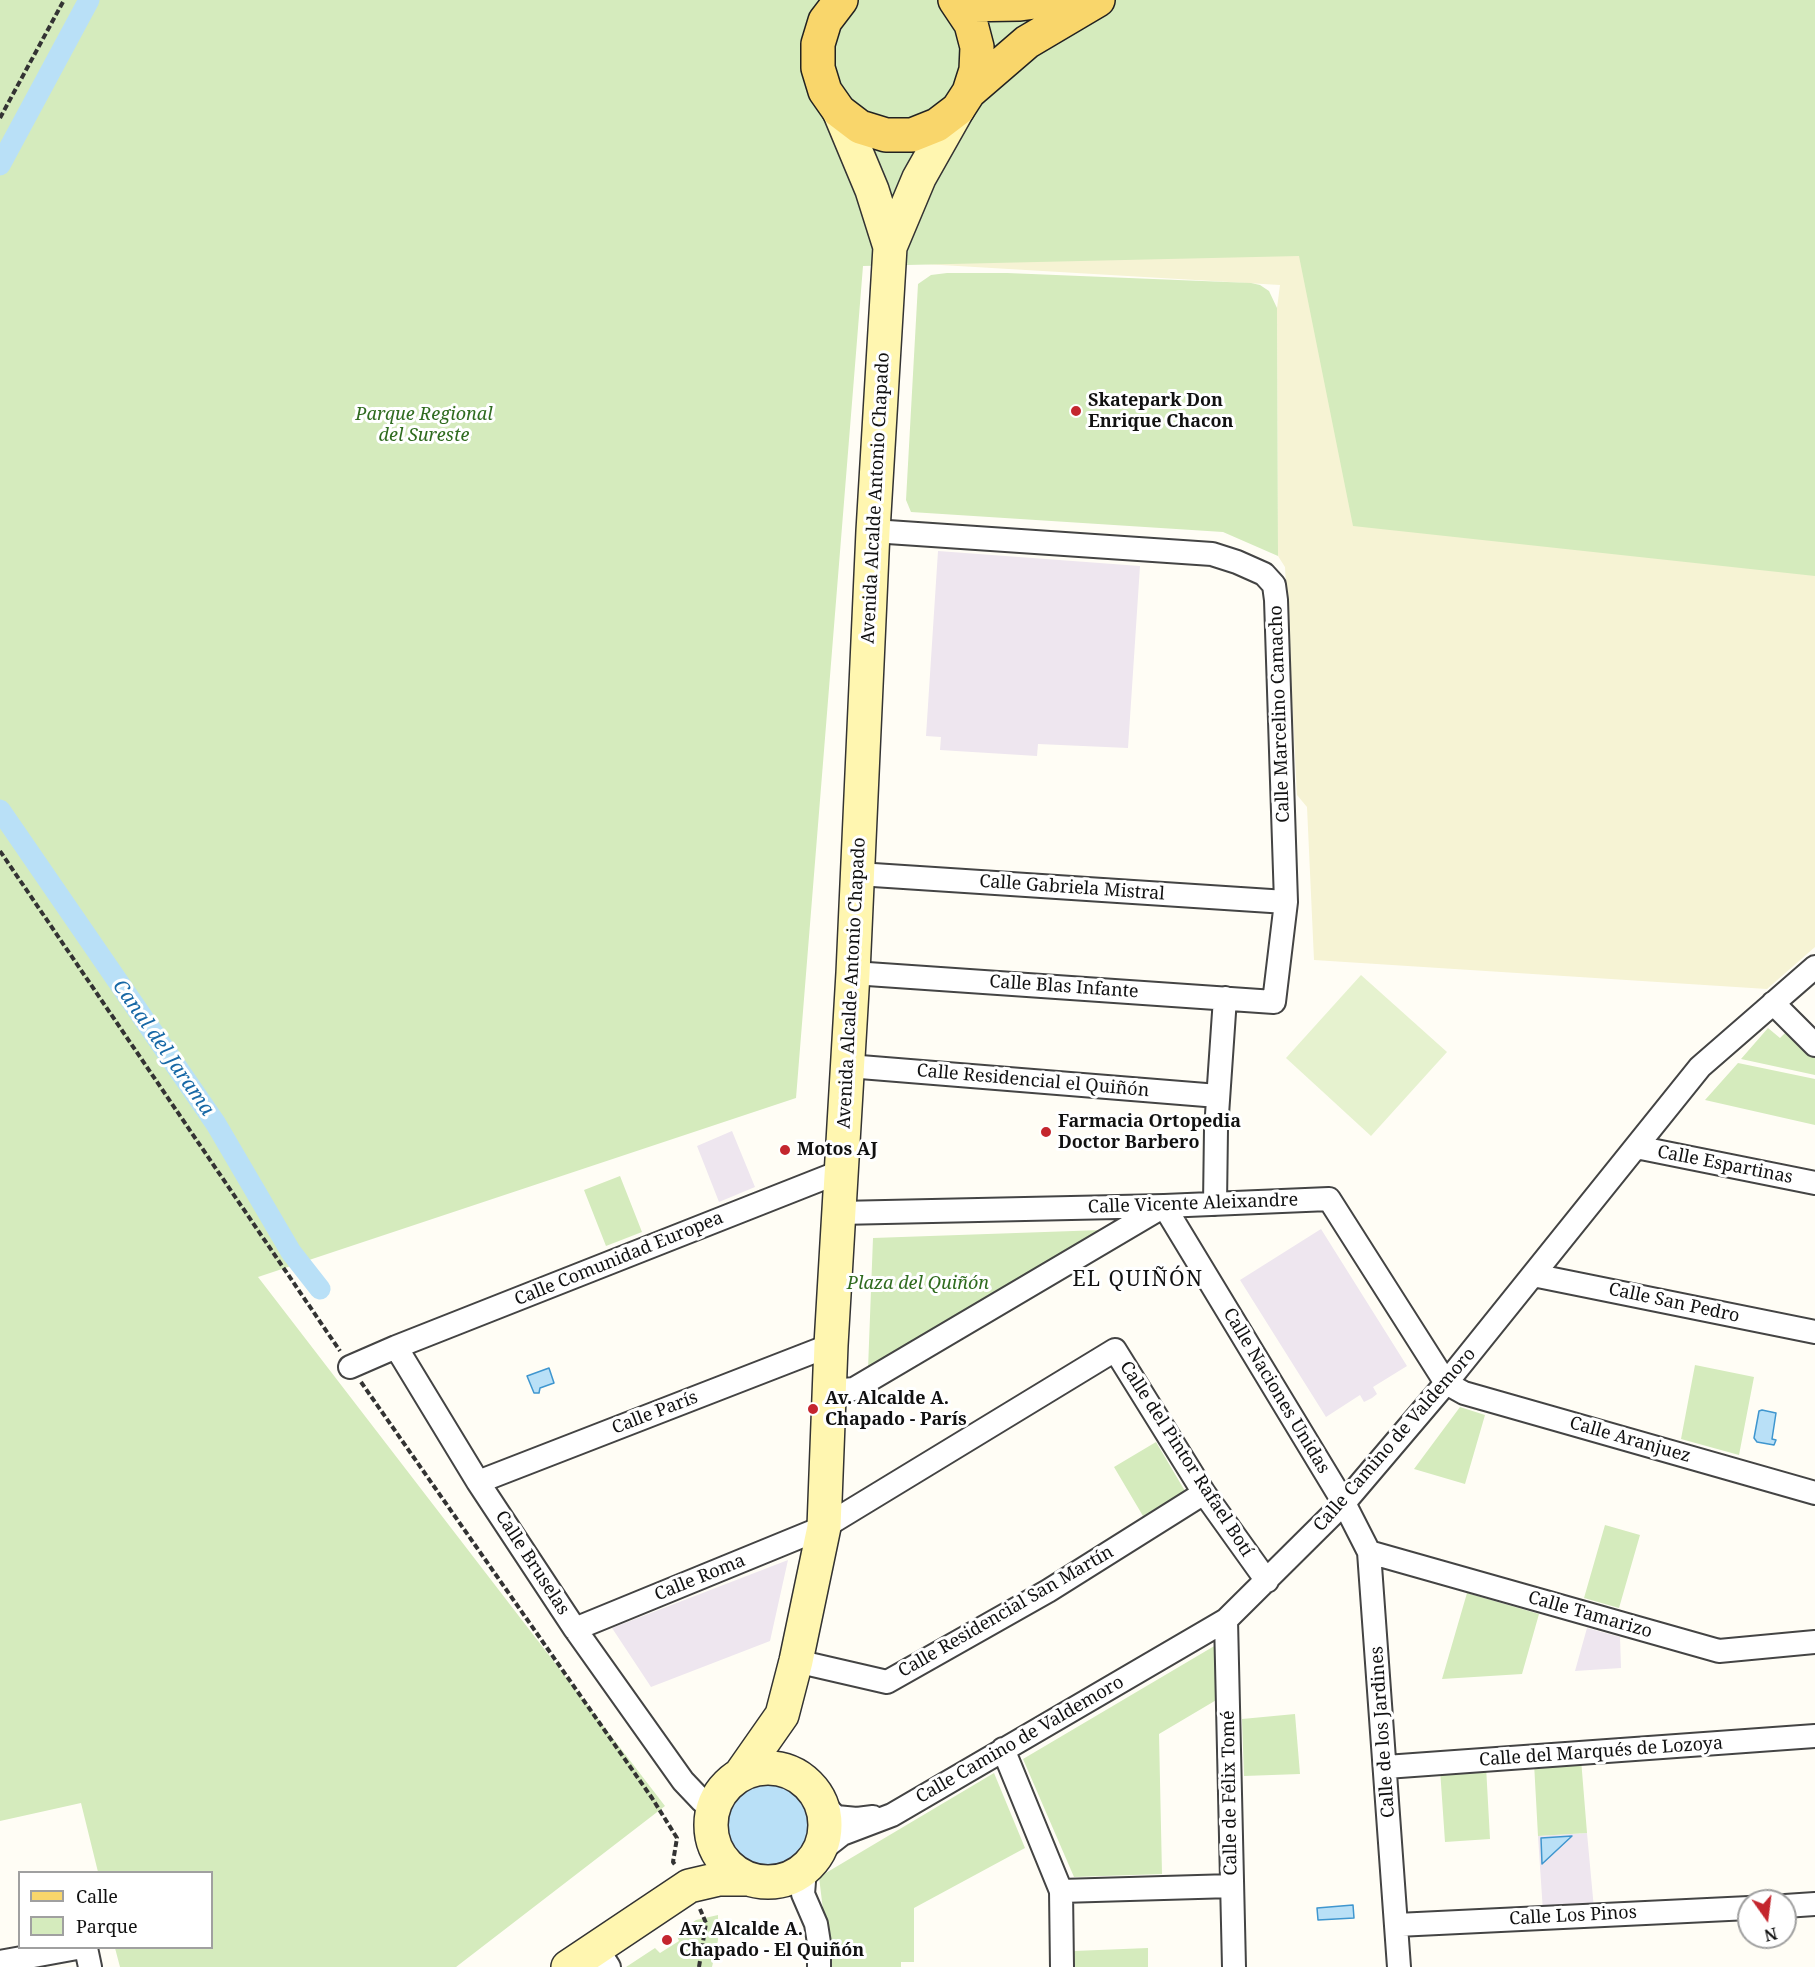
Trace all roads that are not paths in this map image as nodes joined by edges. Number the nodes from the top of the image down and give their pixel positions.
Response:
1 (841, 0) edge
2 (1049, 0) edge
3 (1098, 0) edge
4 (957, 2) edge
5 (964, 100) junction
6 (839, 111) junction
7 (890, 247) junction
8 (873, 531) junction
9 (858, 874) junction
10 (1286, 903) junction
11 (1815, 967) edge
12 (854, 973) junction
13 (1225, 998) junction
14 (1274, 1002) joint
15 (1773, 1003) junction
16 (1815, 1044) edge
17 (848, 1066) junction
18 (1218, 1096) junction
19 (1636, 1147) junction
20 (842, 1171) junction
21 (1815, 1183) edge
22 (1215, 1204) junction
23 (1164, 1206) junction
24 (839, 1214) junction
25 (1533, 1275) junction
26 (1815, 1332) edge
27 (831, 1345) junction
28 (396, 1347) junction
29 (350, 1367) dead end
30 (1446, 1383) junction
31 (831, 1390) junction
32 (478, 1482) junction
33 (1815, 1493) edge
34 (1204, 1494) junction
35 (1344, 1503) junction
36 (824, 1527) junction
37 (1369, 1552) junction
38 (1267, 1581) junction
39 (1227, 1620) junction
40 (575, 1629) junction
41 (1815, 1642) edge
42 (796, 1661) junction
43 (782, 1715) junction
44 (1815, 1736) edge
45 (1003, 1749) junction
46 (1386, 1767) junction
47 (740, 1775) junction
48 (796, 1775) junction
49 (820, 1801) junction
50 (892, 1815) junction
51 (713, 1819) junction
52 (812, 1861) junction
53 (748, 1879) junction
54 (689, 1886) junction
55 (1232, 1886) junction
56 (1061, 1891) junction
57 (1815, 1904) edge
58 (1797, 1905) edge
59 (1737, 1909) edge
60 (1397, 1925) junction
61 (67, 1949) edge
62 (86, 1949) edge
63 (603, 1957) edge
64 (0, 1962) edge
65 (90, 1967) edge
66 (567, 1967) edge
67 (819, 1967) edge
68 (1062, 1967) edge
69 (1234, 1967) edge
70 (1399, 1967) edge

1 - 6 main road
2 - 4 main road
3 - 5 main road
4 - 5 main road
5 - 6 main road
5 - 7 main road
6 - 7 main road
7 - 8 main road, Avenida Alcalde Antonio Chapado
8 - 9 main road, Avenida Alcalde Antonio Chapado
8 - 10 street, Calle Marcelino Camacho
9 - 10 street, Calle Gabriela Mistral
9 - 12 main road, Avenida Alcalde Antonio Chapado
10 - 14 street, Calle Marcelino Camacho
11 - 15 street, Calle Camino de Valdemoro
12 - 13 street, Calle Blas Infante
12 - 17 main road, Avenida Alcalde Antonio Chapado
13 - 14 street, Calle Blas Infante
13 - 18 street
15 - 16 street
15 - 19 street, Calle Camino de Valdemoro
17 - 18 street, Calle Residencial el Quiñón
17 - 20 main road, Avenida Alcalde Antonio Chapado
18 - 22 street
19 - 21 street, Calle Espartinas
19 - 25 street, Calle Camino de Valdemoro
20 - 24 main road, Avenida Alcalde Antonio Chapado
20 - 28 street, Calle Comunidad Europea
22 - 23 street, Calle Vicente Aleixandre
22 - 30 street, Calle Vicente Aleixandre
23 - 24 street, Calle Vicente Aleixandre
23 - 31 street
23 - 35 street, Calle Naciones Unidas
24 - 27 main road, Avenida Alcalde Antonio Chapado
25 - 26 street, Calle San Pedro
25 - 30 street, Calle Camino de Valdemoro
27 - 31 main road, Avenida Alcalde Antonio Chapado
27 - 32 street, Calle París
28 - 29 street
28 - 32 street, Calle Bruselas
30 - 33 street, Calle Aranjuez
30 - 35 street, Calle Camino de Valdemoro
31 - 36 main road, Avenida Alcalde Antonio Chapado
32 - 40 street, Calle Bruselas
34 - 36 street, Calle del Pintor Rafael Botí
34 - 38 street, Calle del Pintor Rafael Botí
34 - 42 street, Calle Residencial San Martín
35 - 37 street, Calle de los Jardines
35 - 38 street, Calle Camino de Valdemoro
36 - 40 street, Calle Roma
36 - 42 main road, Avenida Alcalde Antonio Chapado
37 - 41 street, Calle Tamarizo
37 - 46 street, Calle de los Jardines
38 - 39 street, Calle Camino de Valdemoro
39 - 45 street, Calle Camino de Valdemoro
39 - 55 street, Calle de Félix Tomé
40 - 51 street, Calle Bruselas
42 - 43 main road, Avenida Alcalde Antonio Chapado
43 - 47 main road, Avenida Alcalde Antonio Chapado
43 - 48 main road, Avenida Alcalde Antonio Chapado
44 - 46 street, Calle del Marqués de Lozoya
45 - 50 street, Calle Camino de Valdemoro
45 - 56 street
46 - 60 street, Calle de los Jardines
47 - 48 main road
47 - 51 main road
48 - 49 main road
49 - 50 street, Calle Camino de Valdemoro
49 - 52 main road
50 - 52 street, Calle Camino de Valdemoro
51 - 53 main road
51 - 54 main road
52 - 53 main road
52 - 67 street
53 - 54 main road
54 - 63 main road
55 - 56 street
55 - 69 street, Calle de Félix Tomé
56 - 68 street
57 - 58 street
59 - 60 street, Calle Los Pinos
60 - 70 street, Calle de los Jardines
61 - 64 street
62 - 65 street
63 - 66 main road

